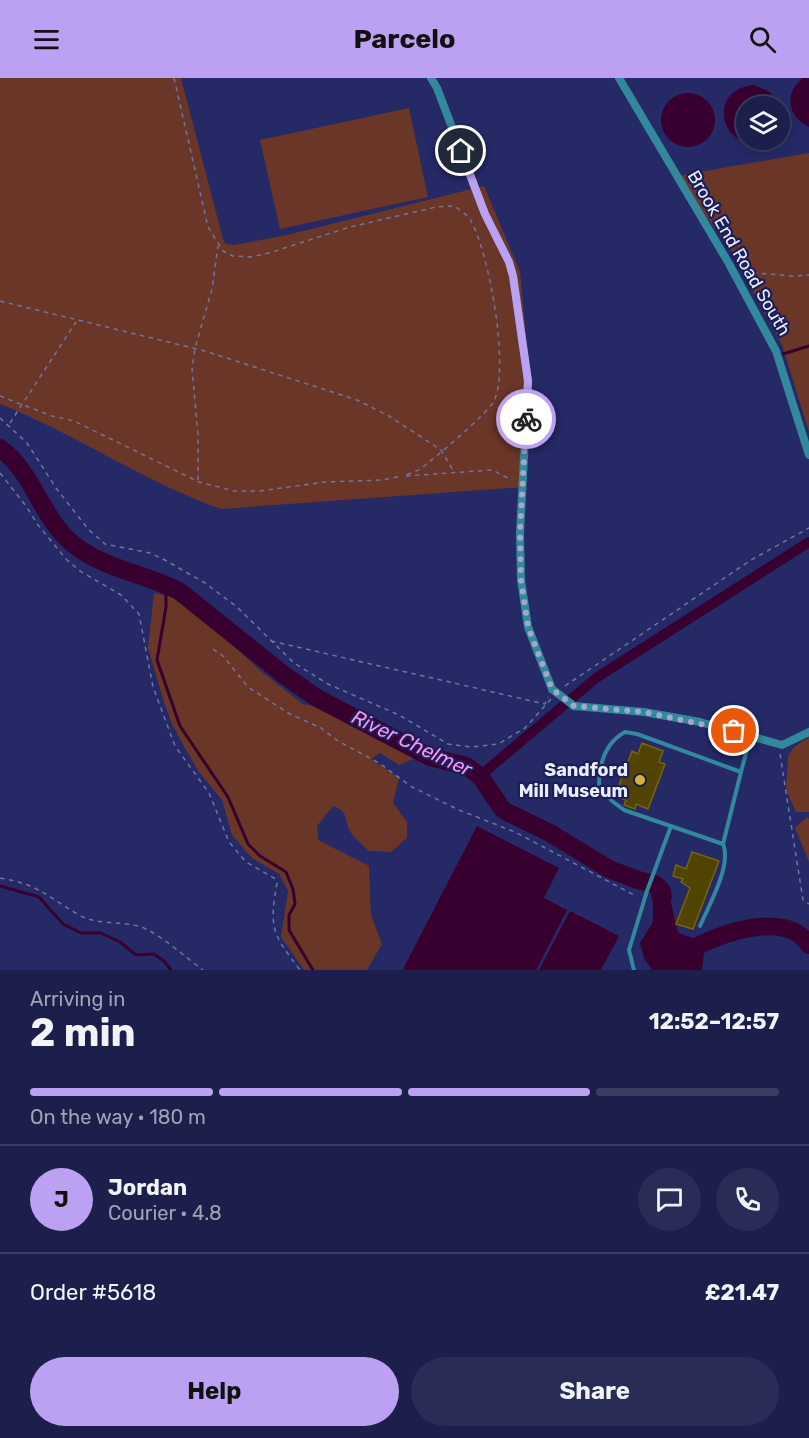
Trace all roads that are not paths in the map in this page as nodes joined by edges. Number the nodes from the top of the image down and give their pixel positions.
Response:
1 (431, 78) edge
2 (619, 78) edge
3 (808, 453) edge
4 (809, 732) edge
5 (751, 735) junction
6 (741, 772) junction
7 (671, 826) junction
8 (723, 844) junction
9 (700, 926) dead end
10 (634, 970) edge

1 - 5 street, bridge
2 - 3 street, Brook End Road South
4 - 5 street
5 - 6 lane
6 - 7 lane
6 - 8 lane
7 - 8 lane
7 - 10 lane
8 - 9 lane

